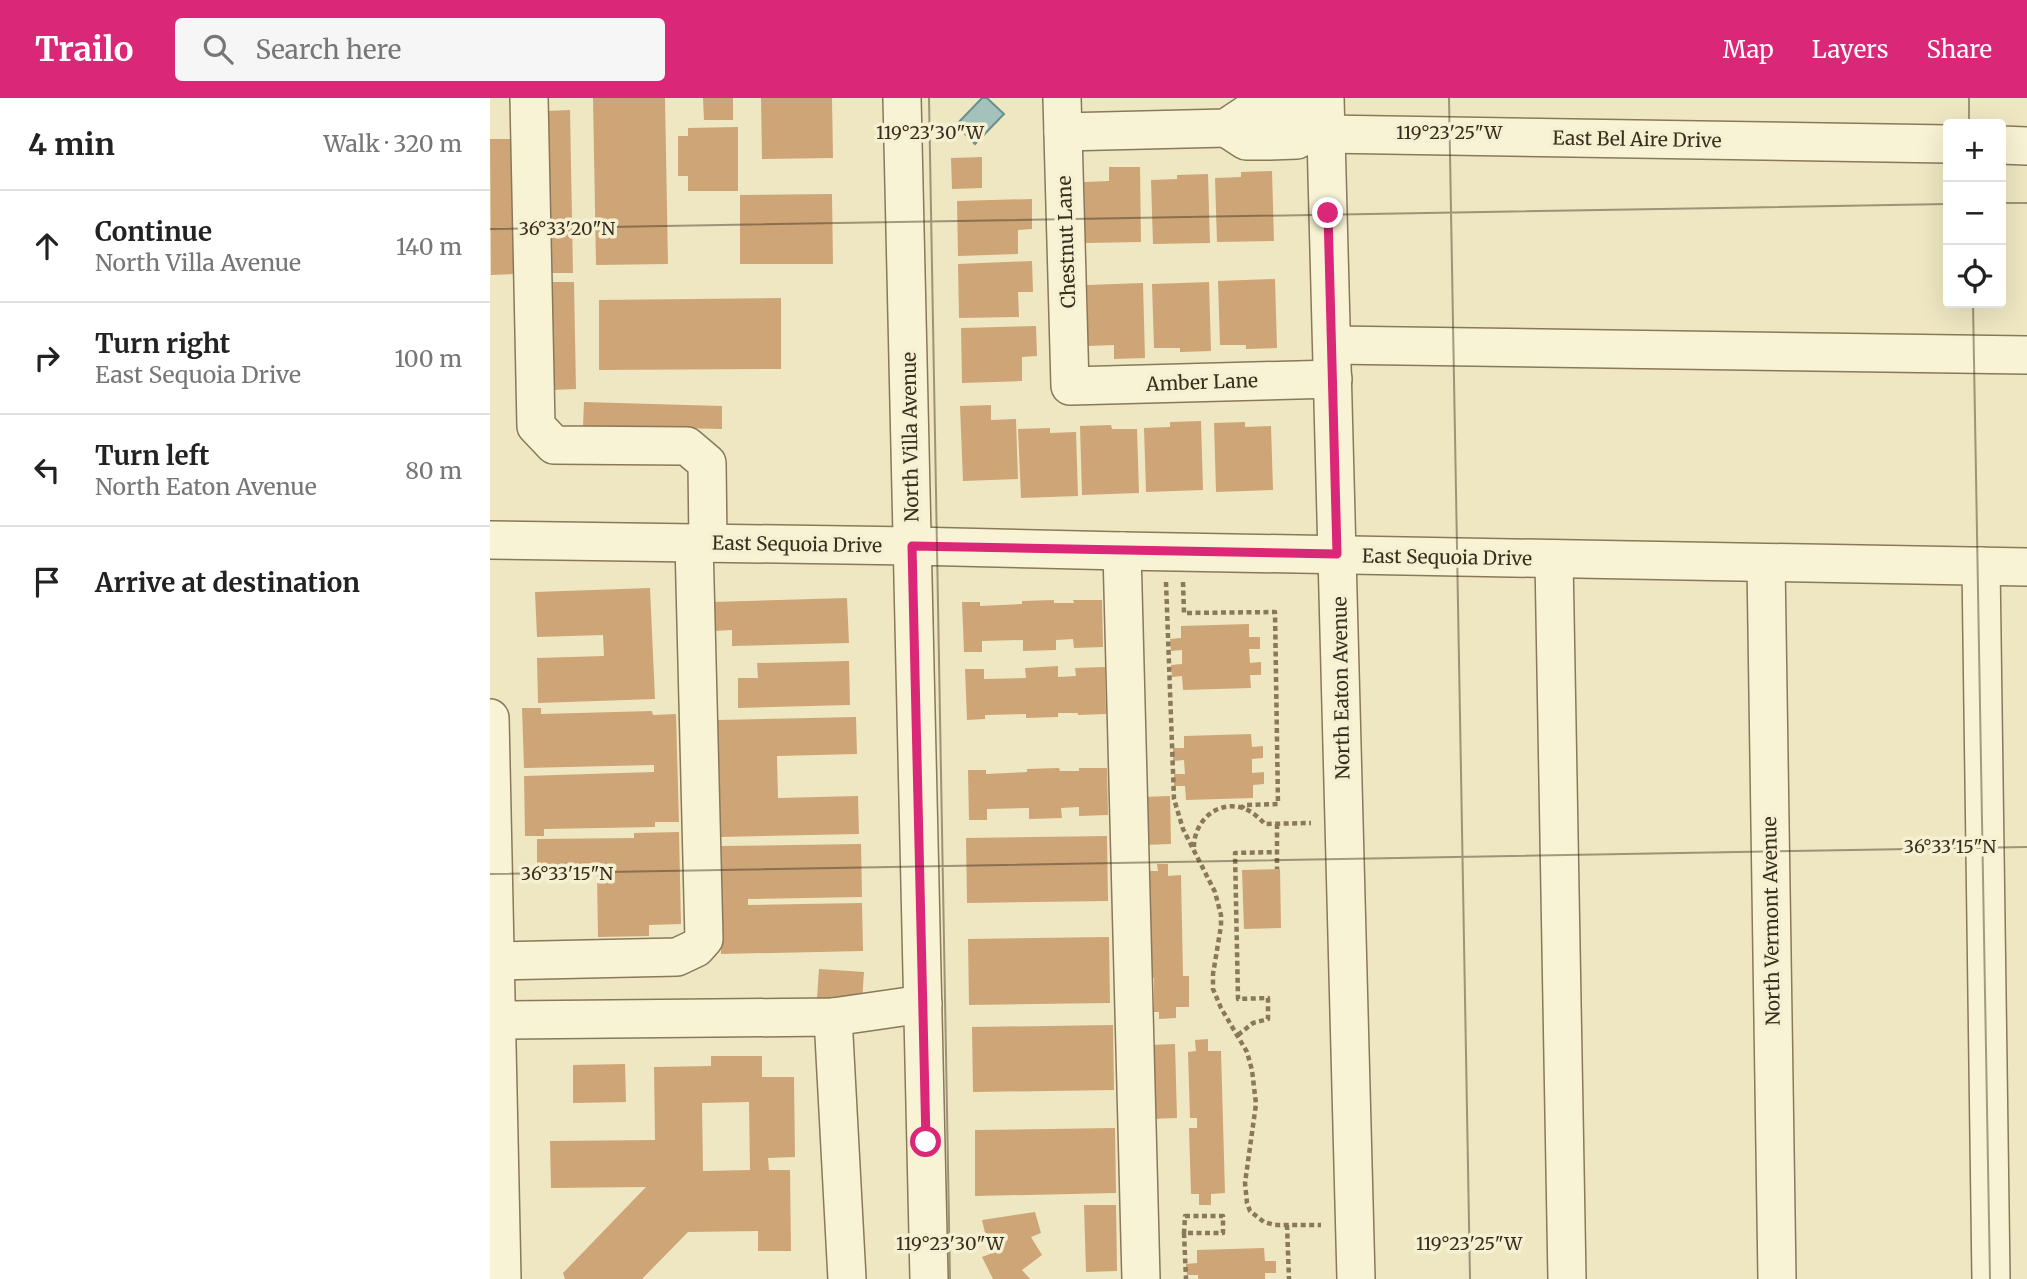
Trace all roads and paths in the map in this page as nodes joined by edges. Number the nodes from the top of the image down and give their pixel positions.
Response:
1 (529, 98) edge
2 (902, 98) edge
3 (1062, 115) edge
4 (1323, 121) edge
5 (1943, 144) edge
6 (2006, 145) edge
7 (2027, 146) edge
8 (2027, 355) edge
9 (1333, 362) junction
10 (1070, 386) joint
11 (490, 540) edge
12 (701, 543) junction
13 (912, 546) junction
14 (1122, 551) junction
15 (1337, 554) junction
16 (1554, 559) junction
17 (1766, 563) junction
18 (1981, 566) junction
19 (2027, 567) edge
20 (1166, 581) dead end
21 (1183, 581) dead end
22 (490, 718) edge
23 (1242, 808) junction
24 (1311, 823) dead end
25 (1277, 824) junction
26 (1194, 851) junction
27 (1277, 852) junction
28 (1277, 869) dead end
29 (494, 961) junction
30 (923, 1004) junction
31 (833, 1017) junction
32 (495, 1020) junction
33 (1238, 1035) junction
34 (1287, 1225) junction
35 (1321, 1225) dead end
36 (1184, 1233) junction
37 (502, 1279) edge
38 (846, 1279) edge
39 (929, 1279) edge
40 (1141, 1279) edge
41 (1186, 1279) edge
42 (1289, 1279) edge
43 (1356, 1279) edge
44 (1567, 1279) edge
45 (1777, 1279) edge
46 (1991, 1279) edge

1 - 12 street
2 - 13 street, North Villa Avenue
3 - 4 street
3 - 10 street, Chestnut Lane
4 - 5 street, East Bel Aire Drive
4 - 9 street, North Eaton Avenue
6 - 7 street
8 - 9 street, Amber Lane
9 - 10 street, Amber Lane
9 - 15 street, North Eaton Avenue
11 - 12 street, East Sequoia Drive
12 - 13 street, East Sequoia Drive
12 - 29 street
13 - 14 street, East Sequoia Drive
13 - 30 street, North Villa Avenue
14 - 15 street, East Sequoia Drive
14 - 40 street
15 - 16 street, East Sequoia Drive
15 - 43 street, North Eaton Avenue
16 - 17 street, East Sequoia Drive
16 - 44 street
17 - 18 street, East Sequoia Drive
17 - 45 street, North Vermont Avenue
18 - 19 street, East Sequoia Drive
18 - 46 street
20 - 26 path
21 - 23 path
22 - 29 street
23 - 25 path
23 - 26 path
24 - 25 path
25 - 27 path
26 - 33 path
27 - 28 path
27 - 33 path
29 - 32 street
30 - 31 street
30 - 39 street, North Villa Avenue
31 - 32 street
31 - 38 street
32 - 37 street
33 - 34 path
34 - 35 path
34 - 42 path
36 - 36 path
36 - 41 path

